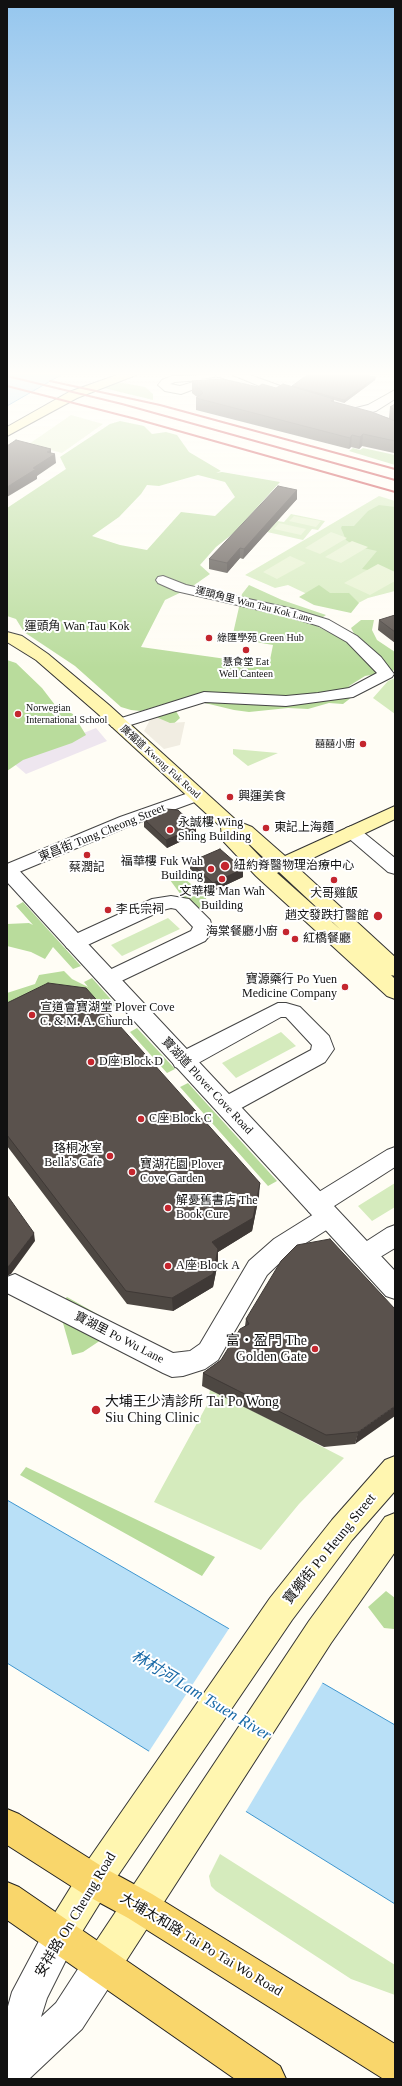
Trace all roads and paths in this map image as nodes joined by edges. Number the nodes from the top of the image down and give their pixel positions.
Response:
1 (164, 580) dead end
2 (10, 634) edge
3 (118, 724) junction
4 (196, 795) junction
5 (395, 812) edge
6 (230, 825) junction
7 (352, 832) junction
8 (284, 864) junction
9 (393, 865) edge
10 (263, 870) junction
11 (10, 875) edge
12 (74, 943) junction
13 (395, 969) edge
14 (108, 979) junction
15 (395, 991) edge
16 (183, 1061) junction
17 (226, 1106) junction
18 (395, 1156) edge
19 (323, 1211) junction
20 (395, 1235) edge
21 (364, 1255) junction
22 (15, 1285) dead end
23 (395, 1288) edge
24 (395, 1470) edge
25 (395, 1528) edge
26 (7, 1826) edge
27 (130, 1830) joint
28 (94, 1881) junction
29 (7, 1899) edge
30 (140, 1906) junction
31 (60, 1936) junction
32 (102, 1965) junction
33 (395, 2065) edge
34 (8, 2074) edge
35 (267, 2079) edge

1 - 3 street, 運頭角里 Wan Tau Kok Lane
2 - 3 main road, 廣福道 Kwong Fuk Road
3 - 4 main road, 廣福道 Kwong Fuk Road
4 - 6 main road, 廣福道 Kwong Fuk Road
4 - 11 street, 東昌街 Tung Cheong Street
5 - 7 main road
6 - 8 main road, 廣福道 Kwong Fuk Road
6 - 10 main road
7 - 8 main road
7 - 9 street
8 - 10 main road
8 - 13 main road, 廣福道 Kwong Fuk Road
10 - 15 main road
11 - 12 street, 寶湖道 Plover Cove Road
12 - 14 street, 寶湖道 Plover Cove Road
12 - 14 street
14 - 16 street, 寶湖道 Plover Cove Road
16 - 17 street, 寶湖道 Plover Cove Road
16 - 17 street
17 - 19 street, 寶湖道 Plover Cove Road
18 - 19 street, 寶湖里 Po Wu Lane
19 - 21 street, 寶湖道 Plover Cove Road
19 - 22 street, 寶湖里 Po Wu Lane
20 - 21 street
21 - 23 street, 寶湖道 Plover Cove Road
24 - 27 main road, 寶鄉街 Po Heung Street
25 - 30 main road, 安祥路 On Cheung Road
26 - 28 main road, 大埔太和路 Tai Po Tai Wo Road
27 - 28 main road, 安祥路 On Cheung Road
28 - 30 main road, 大埔太和路 Tai Po Tai Wo Road
28 - 31 main road, 安祥路 On Cheung Road
29 - 31 main road
30 - 32 main road, 安祥路 On Cheung Road
30 - 33 main road, 大埔太和路 Tai Po Tai Wo Road
31 - 32 main road
31 - 34 street, 安祥路 On Cheung Road
32 - 34 street, 安祥路 On Cheung Road
32 - 35 main road

